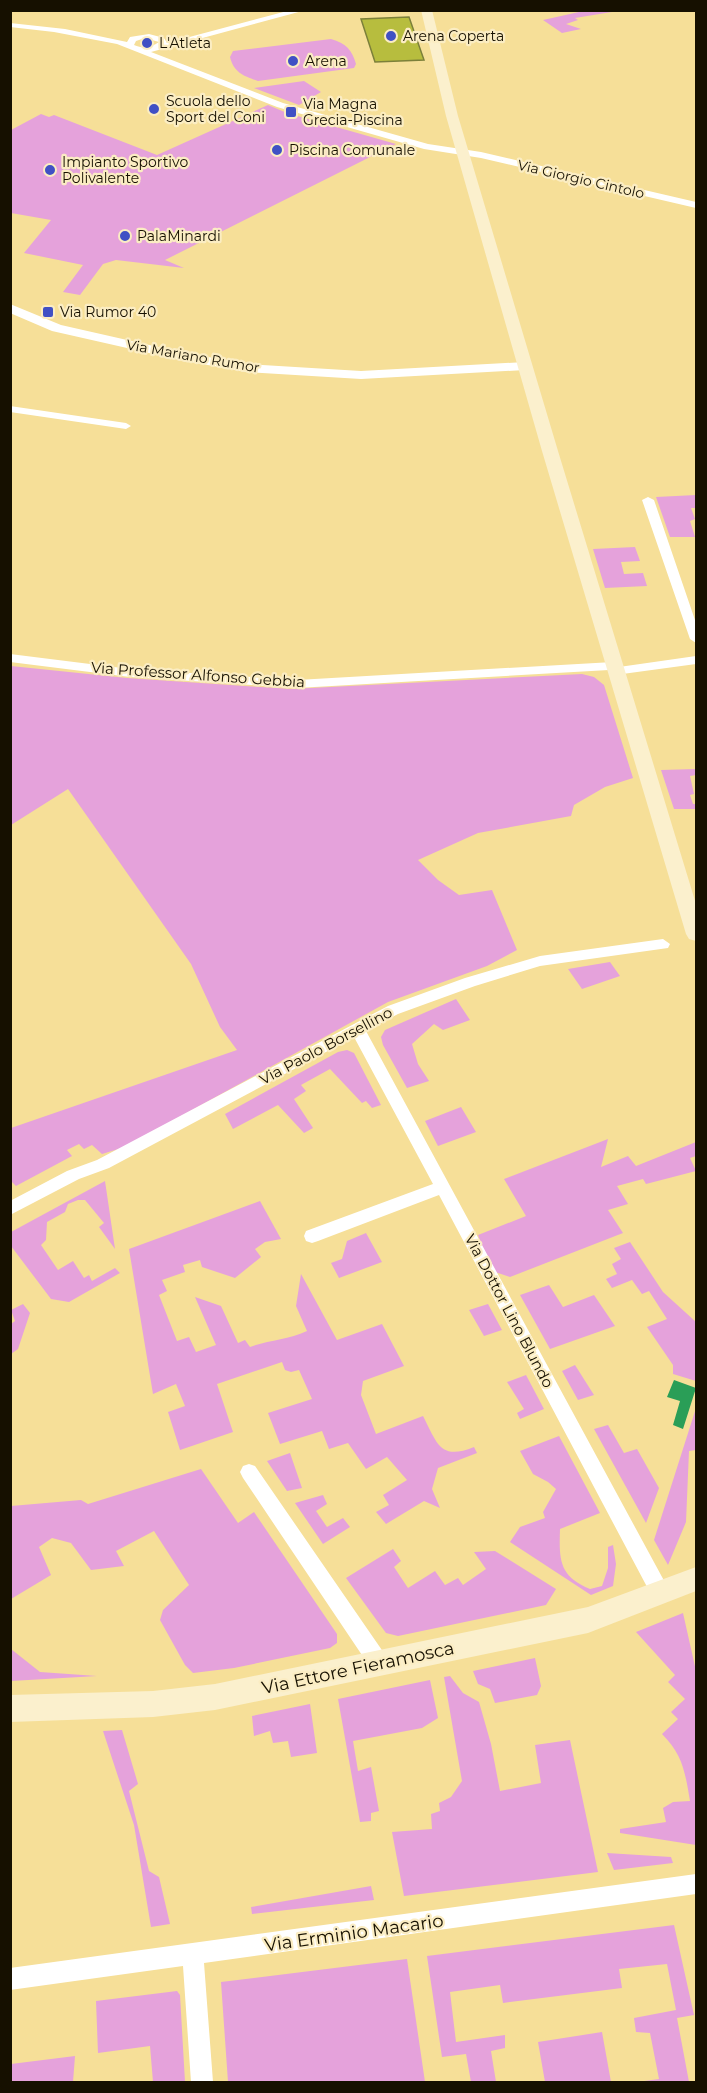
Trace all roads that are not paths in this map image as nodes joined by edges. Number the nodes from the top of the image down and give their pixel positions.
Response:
1 (289, 10) edge
2 (302, 10) edge
3 (418, 10) edge
4 (427, 16) edge
5 (10, 25) edge
6 (55, 30) junction
7 (150, 36) junction
8 (129, 45) junction
9 (159, 48) junction
10 (139, 50) junction
11 (465, 153) junction
12 (696, 205) edge
13 (10, 308) edge
14 (525, 366) junction
15 (10, 409) edge
16 (126, 426) dead end
17 (648, 500) dead end
18 (696, 639) edge
19 (10, 658) edge
20 (696, 660) edge
21 (614, 668) junction
22 (696, 934) edge
23 (663, 944) dead end
24 (357, 1028) junction
25 (442, 1187) junction
26 (10, 1209) edge
27 (312, 1236) dead end
28 (249, 1472) dead end
29 (696, 1579) edge
30 (661, 1594) junction
31 (379, 1663) junction
32 (10, 1709) edge
33 (696, 1884) edge
34 (193, 1955) junction
35 (10, 1979) edge
36 (202, 2082) edge

1 - 7 street
2 - 9 street
3 - 4 main road
4 - 11 main road
5 - 6 street
6 - 7 street
6 - 8 street, Via Giorgio Cintolo
7 - 8 street
7 - 9 street
8 - 10 street, Via Giorgio Cintolo
9 - 10 street
10 - 11 street, Via Giorgio Cintolo
11 - 12 street, Via Giorgio Cintolo
11 - 14 main road
13 - 14 street, Via Mariano Rumor
14 - 21 main road
15 - 16 street
17 - 18 street
19 - 21 street, Via Professor Alfonso Gebbia
20 - 21 street, Via Professor Alfonso Gebbia
21 - 22 main road
23 - 24 street, Via Paolo Borsellino
24 - 25 street, Via Dottor Lino Blundo
24 - 26 street, Via Paolo Borsellino
25 - 27 street
25 - 30 street, Via Dottor Lino Blundo
28 - 31 street
29 - 30 main road, Via Ettore Fieramosca
30 - 31 main road, Via Ettore Fieramosca
31 - 32 main road, Via Ettore Fieramosca
33 - 34 street, Via Erminio Macario
34 - 35 street, Via Erminio Macario
34 - 36 street

